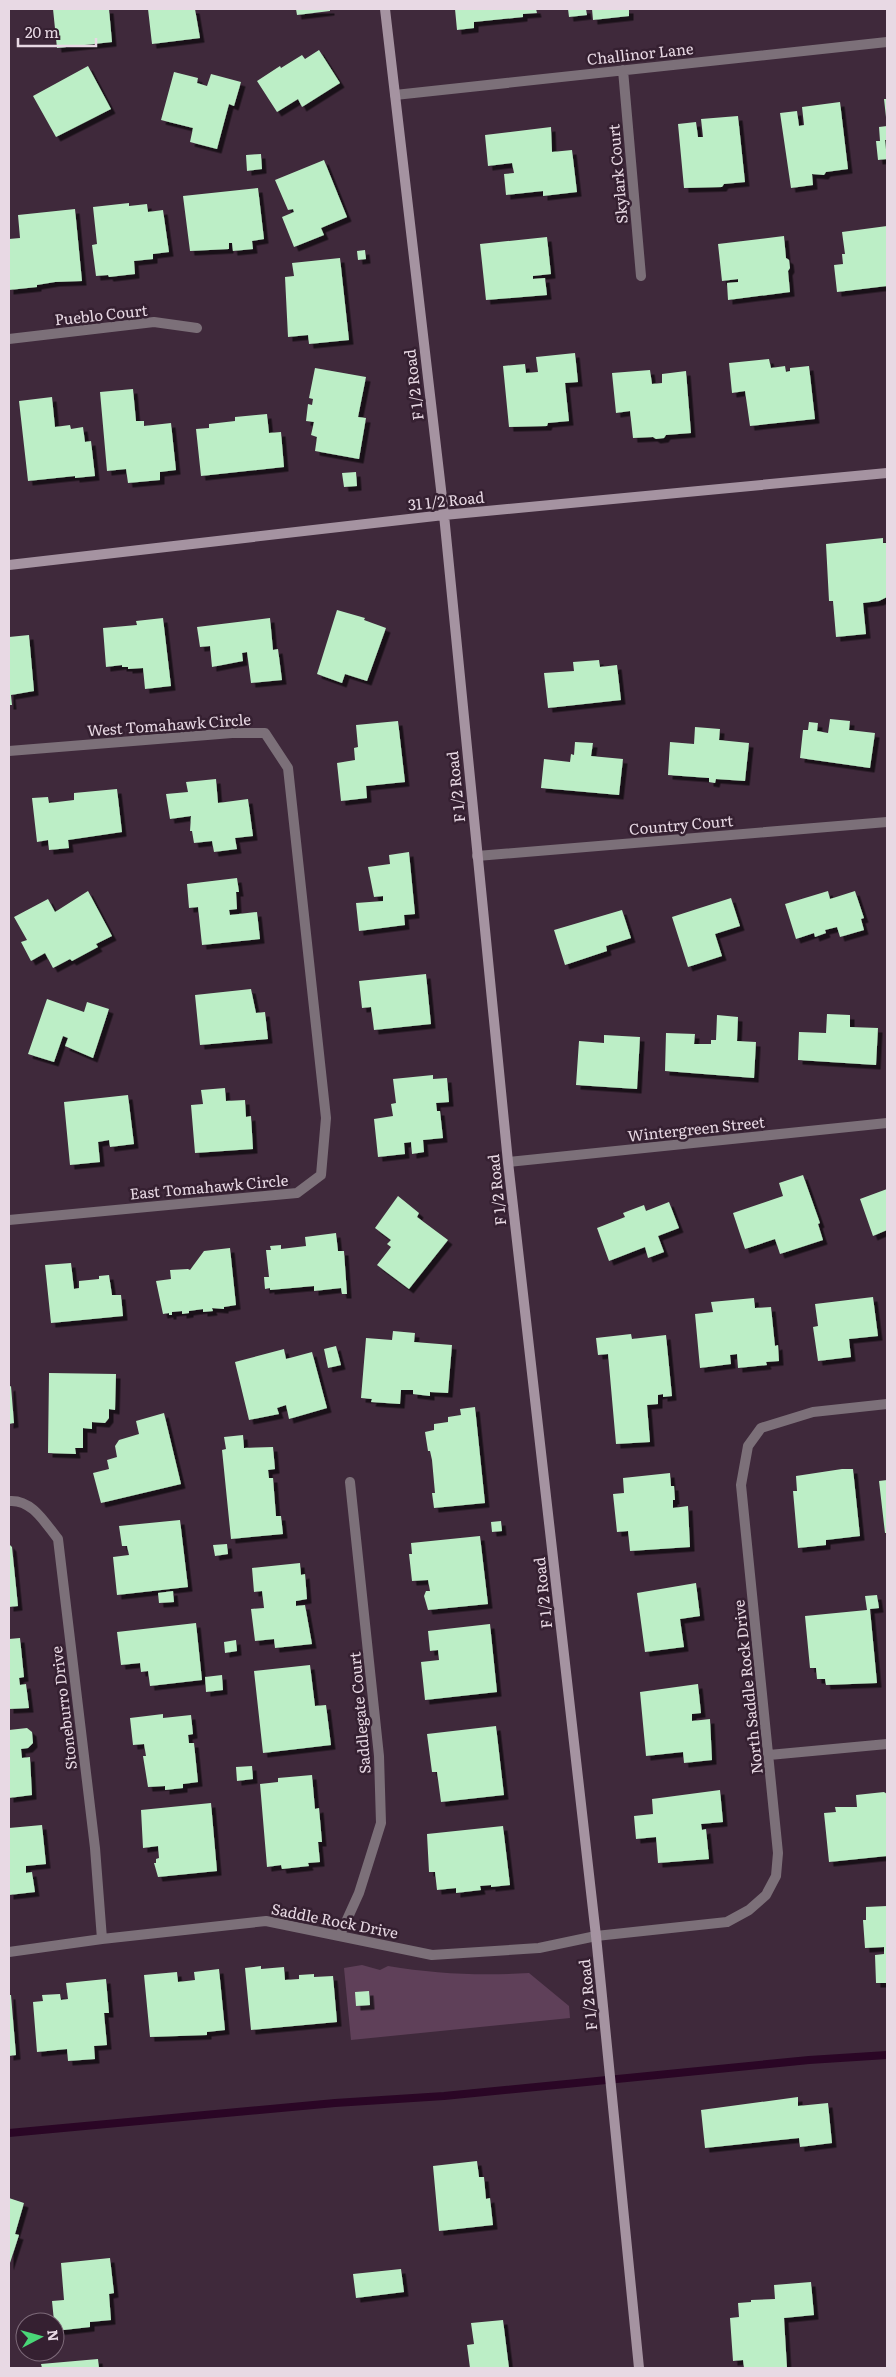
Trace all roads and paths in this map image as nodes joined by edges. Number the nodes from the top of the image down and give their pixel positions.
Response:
1 (385, 9) edge
2 (887, 42) edge
3 (623, 70) junction
4 (395, 95) junction
5 (641, 276) dead end
6 (197, 328) dead end
7 (9, 339) edge
8 (887, 473) edge
9 (444, 515) junction
10 (9, 566) edge
11 (9, 751) edge
12 (887, 822) edge
13 (477, 856) junction
14 (307, 942) joint
15 (887, 1123) edge
16 (508, 1162) junction
17 (9, 1220) edge
18 (887, 1404) edge
19 (350, 1482) dead end
20 (9, 1501) edge
21 (887, 1744) edge
22 (769, 1755) junction
23 (340, 1935) junction
24 (596, 1936) junction
25 (102, 1939) junction
26 (9, 1952) edge
27 (639, 2368) edge

1 - 4 street, F 1/2 Road
2 - 3 street, Challinor Lane
3 - 4 street, Challinor Lane
3 - 5 street, Skylark Court
4 - 9 street, F 1/2 Road
6 - 7 street, Pueblo Court
8 - 9 street, 31 1/2 Road
9 - 10 street, 31 1/2 Road
9 - 13 street, F 1/2 Road
11 - 14 street, West Tomahawk Circle
12 - 13 street, Country Court
13 - 16 street, F 1/2 Road
14 - 17 street, East Tomahawk Circle
15 - 16 street, Wintergreen Street
16 - 24 street, F 1/2 Road
18 - 22 street, North Saddle Rock Drive
19 - 23 street, Saddlegate Court
20 - 25 street, Stoneburro Drive
21 - 22 street
22 - 24 street, North Saddle Rock Drive
23 - 24 street, Saddle Rock Drive
23 - 25 street, Saddle Rock Drive
24 - 27 street, F 1/2 Road
25 - 26 street, Saddle Rock Drive

